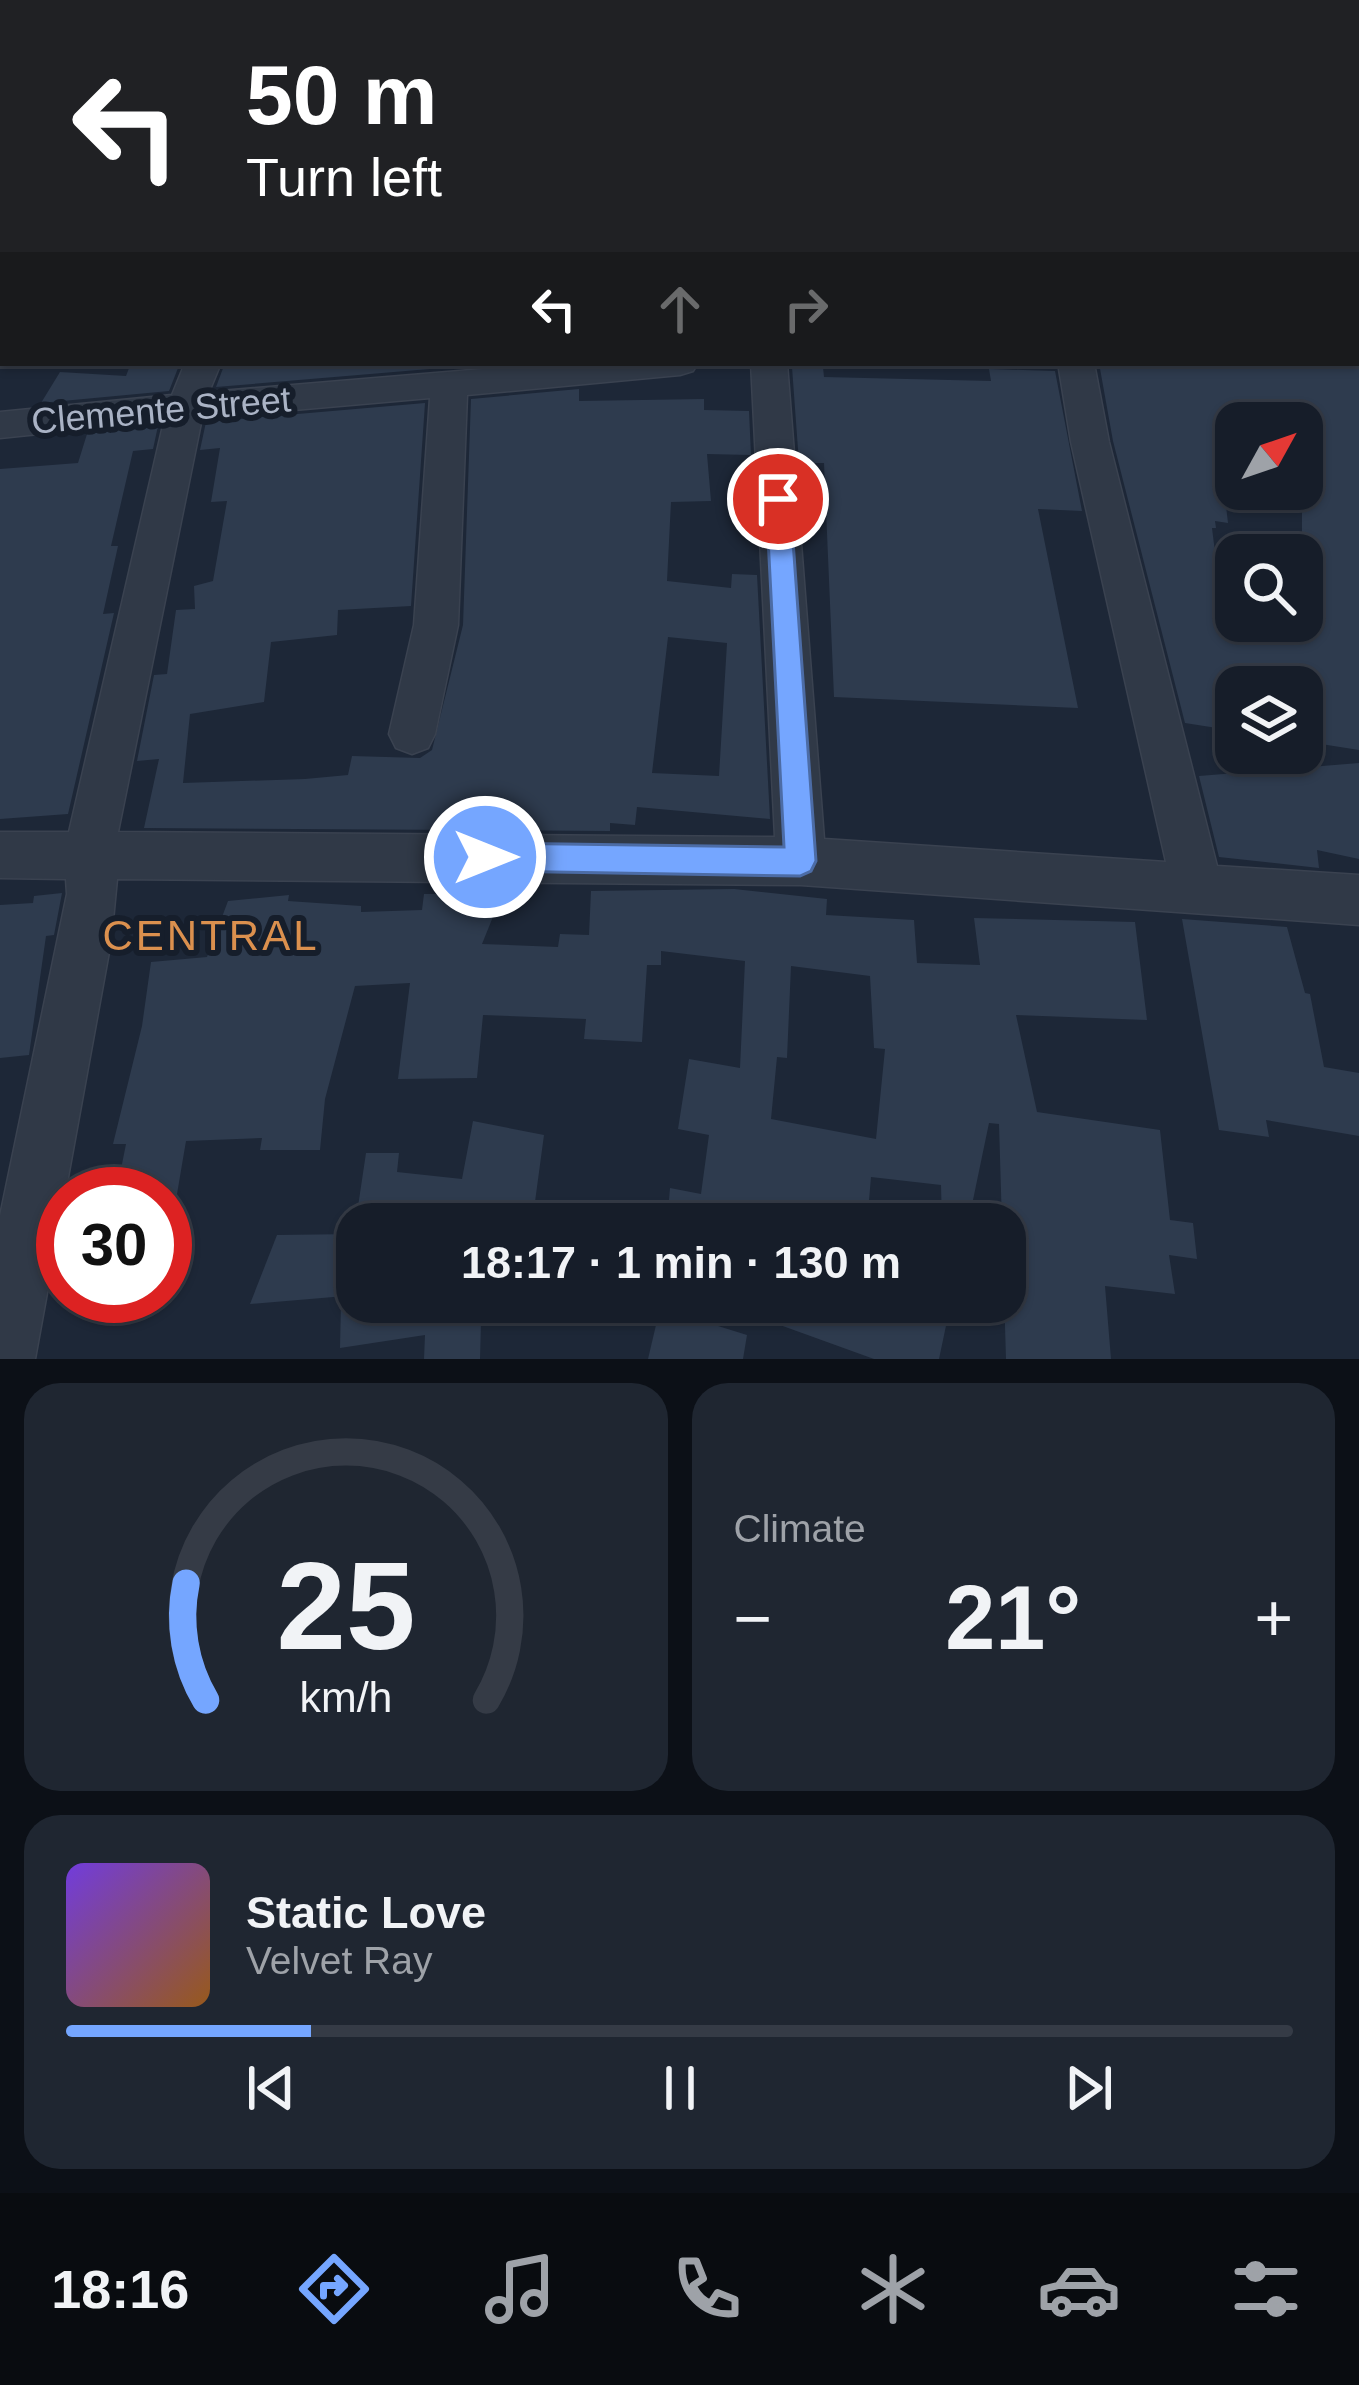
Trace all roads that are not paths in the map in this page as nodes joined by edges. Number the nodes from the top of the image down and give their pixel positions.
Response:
1 (651, 366) edge
2 (769, 366) edge
3 (1077, 366) edge
4 (194, 383) edge
5 (449, 387) junction
6 (0, 425) edge
7 (412, 734) dead end
8 (88, 854) junction
9 (0, 855) edge
10 (800, 861) junction
11 (1197, 888) junction
12 (1359, 900) edge
13 (2, 1359) edge

1 - 5 street, Clemente Street
2 - 10 street
3 - 11 street
4 - 5 street, Clemente Street
4 - 6 street, Clemente Street
4 - 8 street
5 - 7 street
8 - 9 street
8 - 10 street
8 - 13 street
10 - 11 street
11 - 12 street

